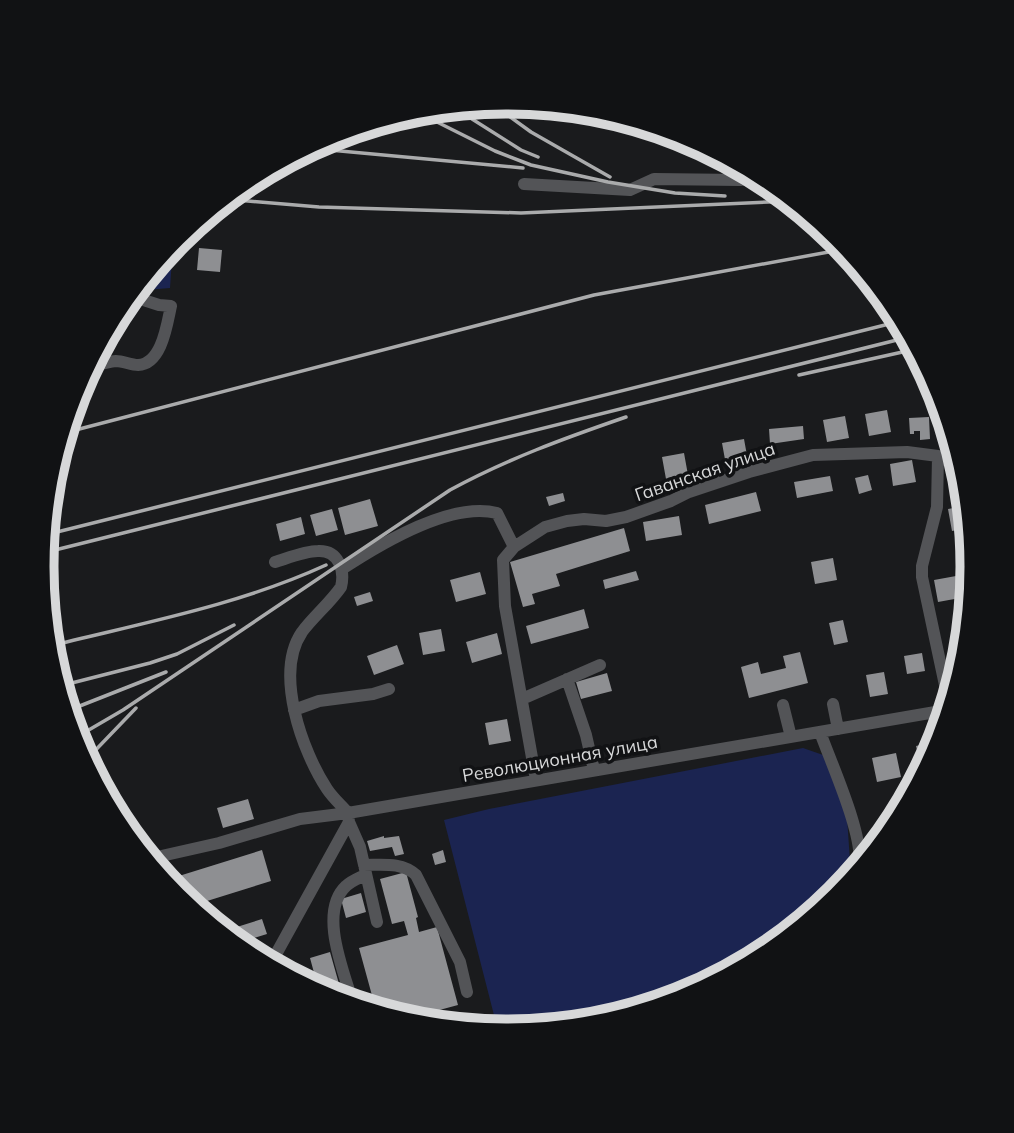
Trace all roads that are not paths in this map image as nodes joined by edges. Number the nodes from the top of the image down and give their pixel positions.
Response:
1 (742, 180) edge
2 (524, 184) dead end
3 (142, 300) edge
4 (102, 364) edge
5 (938, 456) junction
6 (947, 460) edge
7 (514, 547) junction
8 (275, 562) dead end
9 (342, 569) junction
10 (600, 665) dead end
11 (567, 679) junction
12 (944, 682) edge
13 (390, 689) dead end
14 (522, 699) junction
15 (783, 705) dead end
16 (833, 705) dead end
17 (295, 710) junction
18 (936, 711) edge
19 (838, 729) junction
20 (820, 732) junction
21 (791, 737) junction
22 (594, 770) junction
23 (536, 780) junction
24 (348, 818) junction
25 (859, 850) edge
26 (160, 856) edge
27 (365, 870) junction
28 (377, 922) dead end
29 (275, 955) edge
30 (350, 991) edge
31 (467, 992) dead end

1 - 2 street
3 - 4 street
5 - 6 street, Гаванская улица
5 - 7 street, Гаванская улица
5 - 12 street
7 - 9 street
7 - 14 street
8 - 9 street
9 - 17 street
10 - 11 street
11 - 14 street
11 - 22 street
13 - 17 street
14 - 23 street
15 - 21 street
16 - 19 street
17 - 24 street
18 - 19 street, Революционная улица
19 - 20 street, Революционная улица
20 - 21 street, Революционная улица
20 - 25 street
21 - 22 street, Революционная улица
22 - 23 street, Революционная улица
23 - 24 street, Революционная улица
24 - 26 street, Революционная улица
24 - 27 street
24 - 29 street
27 - 28 street
27 - 30 street
27 - 31 street

